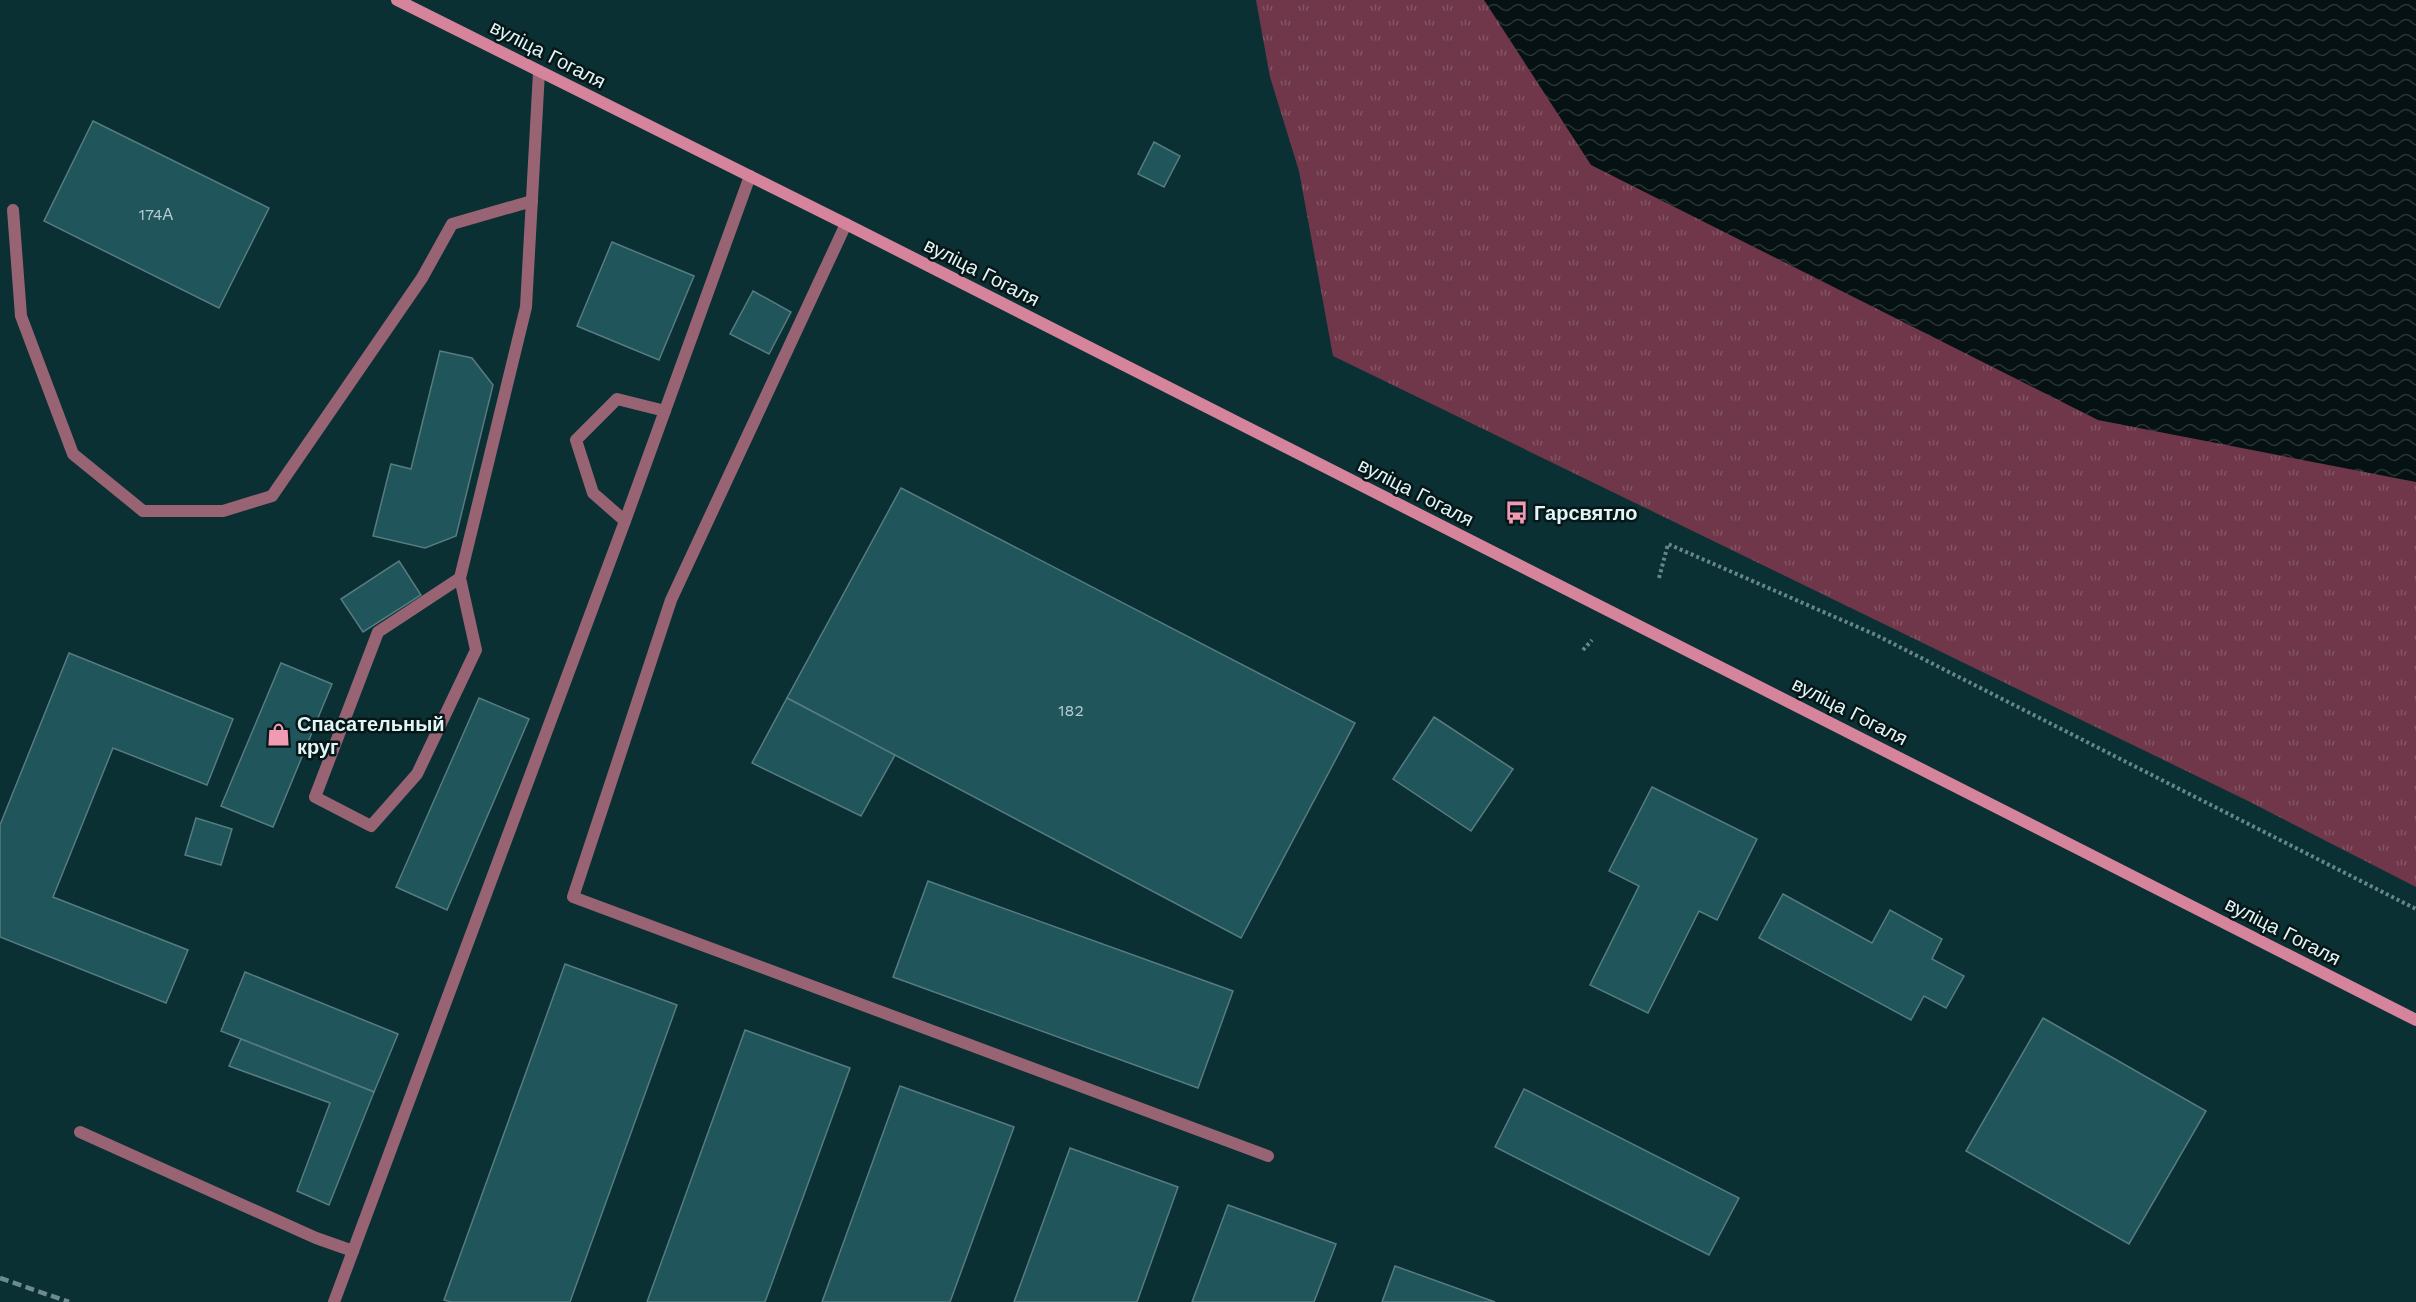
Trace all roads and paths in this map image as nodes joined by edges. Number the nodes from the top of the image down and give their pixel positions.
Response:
1 (397, 0) edge
2 (539, 72) junction
3 (750, 176) junction
4 (532, 201) junction
5 (13, 210) dead end
6 (846, 224) junction
7 (665, 411) junction
8 (625, 521) junction
9 (460, 578) junction
10 (1659, 578) dead end
11 (1592, 640) dead end
12 (1583, 650) dead end
13 (2416, 909) edge
14 (2416, 1020) edge
15 (80, 1132) dead end
16 (1268, 1156) dead end
17 (353, 1251) junction
18 (334, 1302) edge

1 - 2 main road, вуліца Гогаля
2 - 3 main road, вуліца Гогаля
2 - 4 lane
3 - 6 main road, вуліца Гогаля
3 - 7 lane
4 - 5 lane
4 - 9 lane
6 - 14 main road, вуліца Гогаля
6 - 16 lane
7 - 8 lane
7 - 8 lane
8 - 17 lane
9 - 9 lane
10 - 13 path
11 - 12 path
15 - 17 lane
17 - 18 lane

